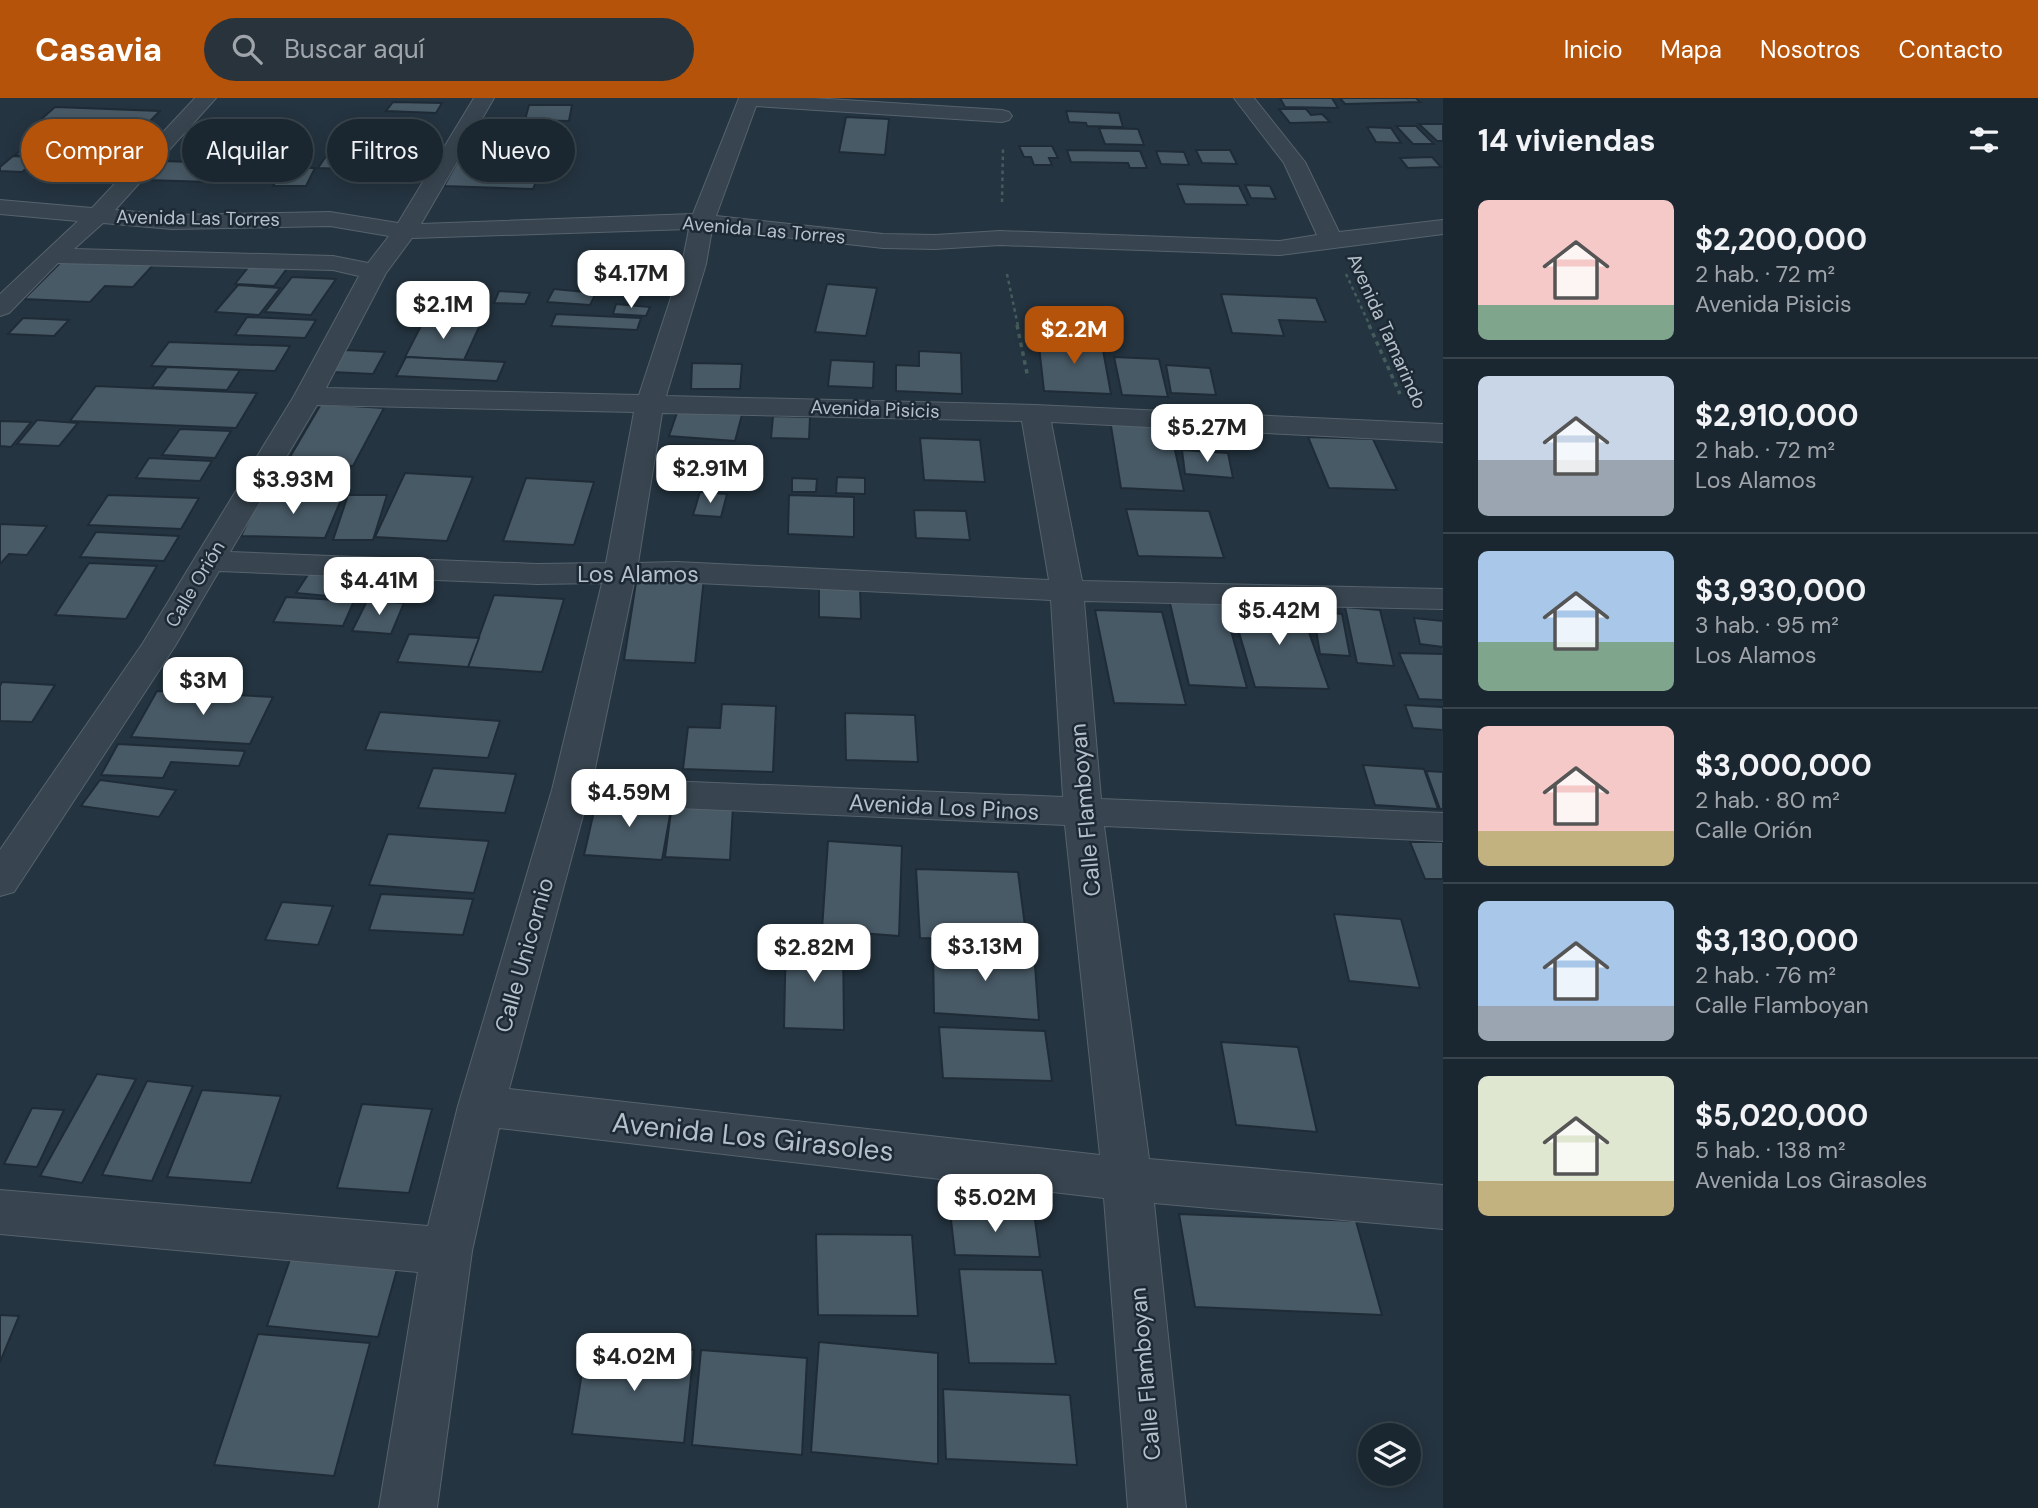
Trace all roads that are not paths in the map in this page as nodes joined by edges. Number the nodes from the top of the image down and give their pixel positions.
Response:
1 (206, 98) edge
2 (484, 98) edge
3 (749, 99) edge
4 (1247, 101) edge
5 (1002, 116) road end
6 (0, 207) edge
7 (97, 216) junction
8 (702, 221) junction
9 (172, 222) junction
10 (1443, 227) edge
11 (405, 230) junction
12 (1332, 242) junction
13 (52, 256) junction
14 (333, 263) junction
15 (374, 272) junction
16 (0, 308) edge
17 (307, 396) junction
18 (650, 403) junction
19 (1035, 414) junction
20 (1430, 433) edge
21 (209, 561) junction
22 (620, 574) junction
23 (1067, 591) junction
24 (1443, 599) edge
25 (571, 790) junction
26 (1083, 814) junction
27 (1443, 827) edge
28 (0, 881) edge
29 (481, 1106) junction
30 (1127, 1179) junction
31 (1443, 1207) edge
32 (0, 1212) edge
33 (447, 1251) junction
34 (408, 1508) edge
35 (1157, 1508) edge

1 - 7 street
2 - 11 street, Calle Orión
3 - 5 street
3 - 8 street, Calle Unicornio
4 - 12 street
6 - 7 street, Avenida Las Torres
7 - 9 street, Avenida Las Torres
7 - 13 street
8 - 11 street, Avenida Las Torres
8 - 12 street, Avenida Las Torres
8 - 18 street, Calle Unicornio
9 - 11 street, Avenida Las Torres
9 - 14 street
10 - 12 street, Avenida Las Torres
11 - 15 street, Calle Orión
13 - 14 street
13 - 16 street
14 - 15 street
15 - 17 street, Calle Orión
17 - 18 street, Avenida Pisicis
17 - 21 street, Calle Orión
18 - 19 street, Avenida Pisicis
18 - 22 street, Calle Unicornio
19 - 20 street, Avenida Pisicis
19 - 23 street, Calle Flamboyan
21 - 22 street, Los Alamos
21 - 28 street, Calle Orión
22 - 23 street, Los Alamos
22 - 25 street, Calle Unicornio
23 - 24 street, Los Alamos
23 - 26 street, Calle Flamboyan
25 - 26 street, Avenida Los Pinos
25 - 29 street, Calle Unicornio
26 - 27 street, Avenida Los Pinos
26 - 30 street, Calle Flamboyan
29 - 30 street, Avenida Los Girasoles
29 - 33 street, Calle Unicornio
30 - 31 street, Avenida Los Girasoles
30 - 35 street, Calle Flamboyan
32 - 33 street
33 - 34 street, Calle Unicornio

